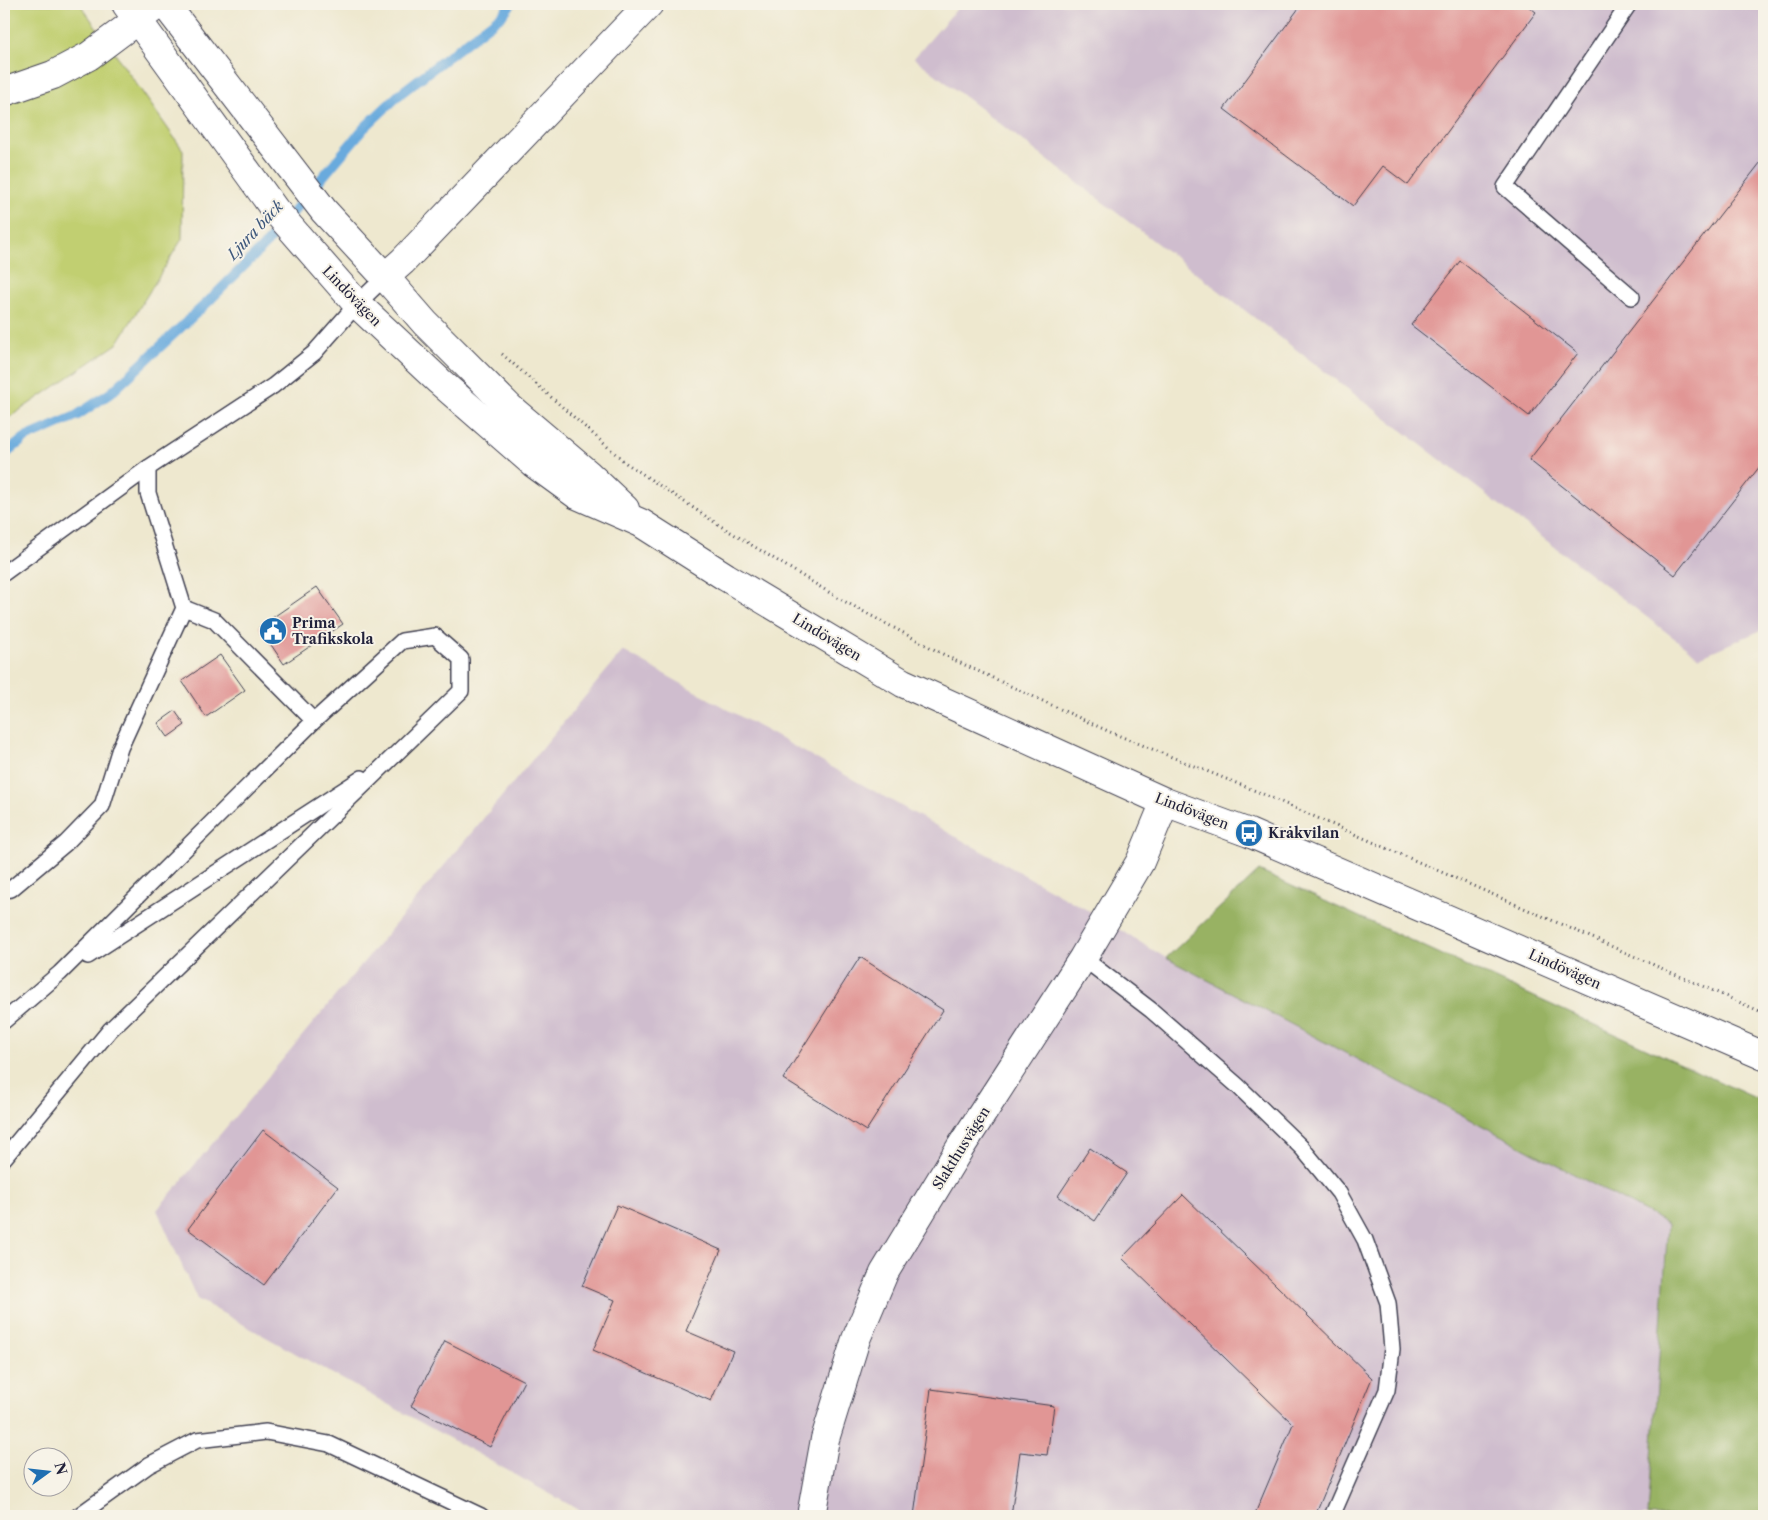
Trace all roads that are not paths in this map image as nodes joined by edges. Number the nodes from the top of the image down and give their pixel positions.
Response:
1 (159, 4) edge
2 (164, 4) edge
3 (649, 4) edge
4 (1629, 4) edge
5 (132, 12) edge
6 (4, 92) edge
7 (385, 278) junction
8 (1632, 297) dead end
9 (357, 304) junction
10 (148, 468) junction
11 (641, 524) junction
12 (4, 573) edge
13 (184, 608) junction
14 (314, 721) junction
15 (390, 759) junction
16 (1165, 802) junction
17 (4, 890) edge
18 (1083, 958) junction
19 (60, 973) junction
20 (4, 1009) edge
21 (4, 1021) edge
22 (1764, 1056) edge
23 (4, 1158) edge
24 (78, 1516) edge
25 (481, 1516) edge
26 (811, 1516) edge
27 (1332, 1516) edge

1 - 5 main road
2 - 7 main road, Lindövägen
3 - 7 main road
4 - 8 lane
5 - 6 main road
5 - 9 main road, Lindövägen
7 - 9 lane
7 - 11 main road, Lindövägen
9 - 10 lane
9 - 11 main road, Lindövägen
10 - 12 lane
10 - 13 lane
11 - 16 main road, Lindövägen
13 - 14 lane
13 - 17 lane
14 - 15 lane
14 - 19 lane
15 - 19 lane
15 - 23 lane
16 - 18 main road, Slakthusvägen
16 - 22 main road, Lindövägen
18 - 26 main road, Slakthusvägen
18 - 27 lane
19 - 20 lane
19 - 21 lane
24 - 25 lane

